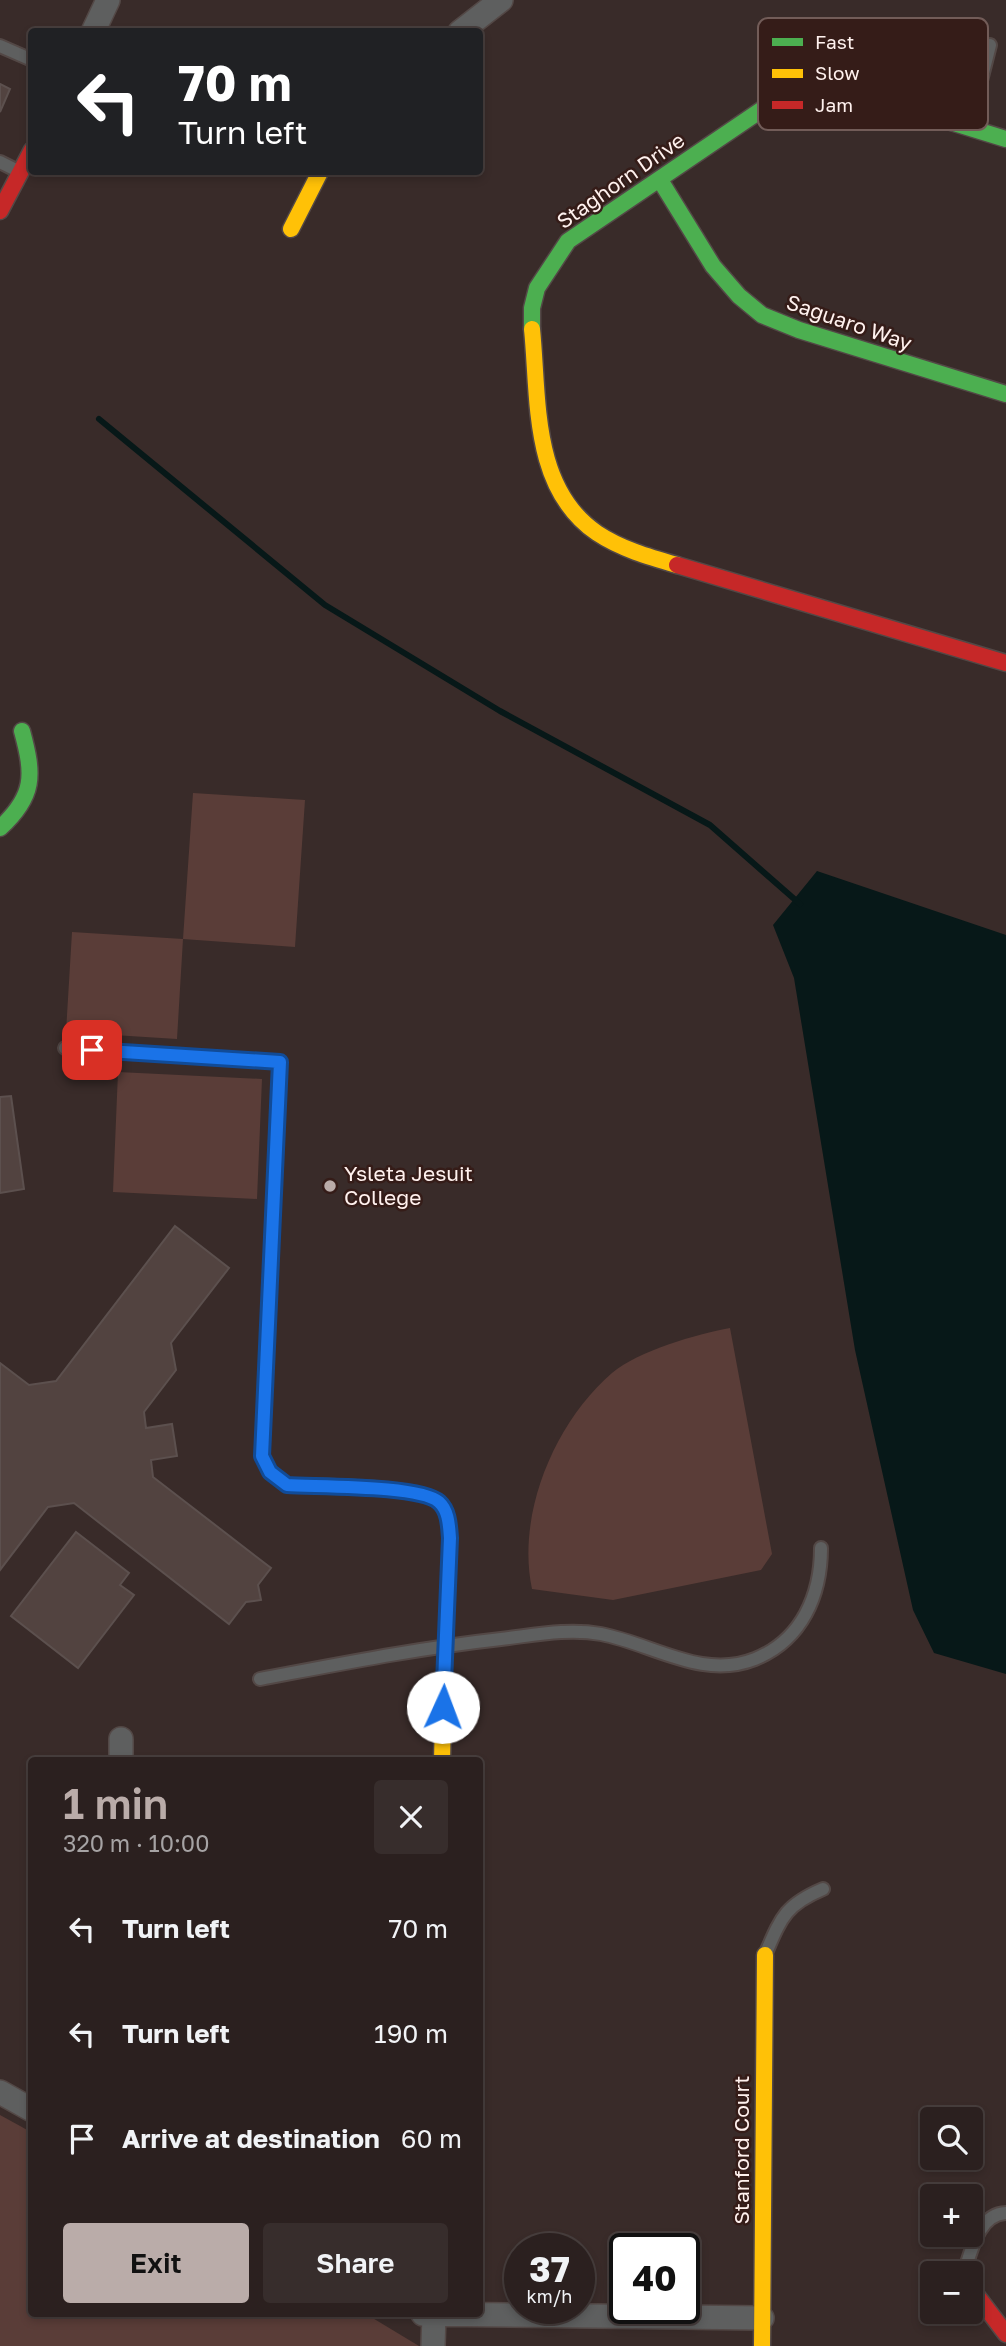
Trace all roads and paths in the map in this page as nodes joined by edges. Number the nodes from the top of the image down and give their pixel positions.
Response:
1 (108, 0) edge
2 (501, 0) edge
3 (95, 28) edge
4 (465, 28) edge
5 (990, 45) dead end
6 (0, 46) edge
7 (988, 53) edge
8 (28, 59) edge
9 (758, 112) edge
10 (976, 130) edge
11 (1006, 139) edge
12 (28, 157) edge
13 (0, 162) edge
14 (20, 172) junction
15 (318, 175) edge
16 (660, 180) junction
17 (0, 211) edge
18 (291, 229) dead end
19 (1006, 394) edge
20 (1006, 663) edge
21 (22, 731) dead end
22 (0, 828) edge
23 (65, 1048) dead end
24 (821, 1548) dead end
25 (446, 1645) junction
26 (260, 1679) dead end
27 (444, 1680) joint
28 (442, 1757) edge
29 (823, 1889) dead end
30 (765, 1955) joint
31 (0, 2092) edge
32 (28, 2108) edge
33 (1006, 2213) edge
34 (967, 2261) edge
35 (983, 2304) edge
36 (483, 2315) edge
37 (430, 2317) edge
38 (762, 2318) junction
39 (1006, 2334) edge
40 (433, 2346) edge
41 (762, 2346) edge

1 - 3 street
2 - 4 street
5 - 7 lane
6 - 8 lane
9 - 16 street, Staghorn Drive
10 - 11 street, Staghorn Drive
12 - 14 street
13 - 14 lane
14 - 17 street
15 - 18 street
16 - 19 street, Saguaro Way
16 - 20 street, Staghorn Drive
21 - 22 street
23 - 25 lane
24 - 25 lane
25 - 26 lane
25 - 27 lane
27 - 28 street
29 - 30 lane
30 - 38 street, Stanford Court
31 - 32 street
33 - 34 lane
35 - 39 street
36 - 38 street
37 - 40 street
38 - 41 street, Stanford Court

